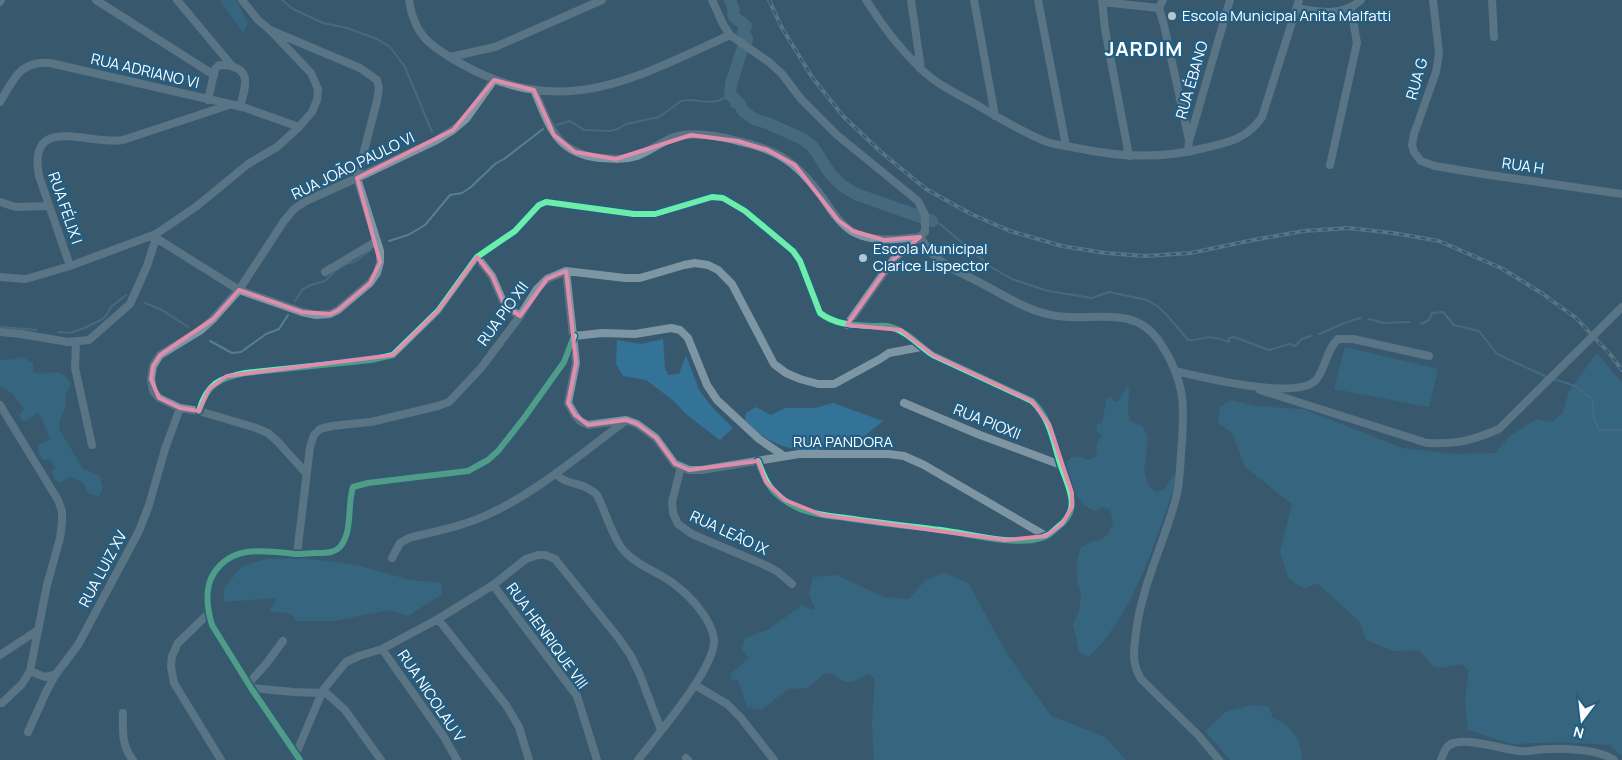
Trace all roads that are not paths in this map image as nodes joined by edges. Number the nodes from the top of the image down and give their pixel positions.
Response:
1 (96, 0) edge
2 (177, 0) edge
3 (242, 0) edge
4 (407, 0) edge
5 (602, 0) edge
6 (712, 0) edge
7 (866, 0) edge
8 (911, 0) edge
9 (974, 0) edge
10 (1038, 0) edge
11 (1163, 0) edge
12 (1230, 0) edge
13 (1361, 0) edge
14 (1433, 0) edge
15 (1492, 0) edge
16 (1102, 1) edge
17 (1298, 4) edge
18 (1159, 8) junction
19 (1351, 8) junction
20 (270, 30) junction
21 (730, 35) junction
22 (1494, 37) dead end
23 (450, 57) junction
24 (233, 67) junction
25 (921, 69) junction
26 (214, 76) junction
27 (494, 80) junction
28 (534, 90) junction
29 (208, 100) junction
30 (0, 102) edge
31 (229, 105) junction
32 (240, 107) junction
33 (995, 116) junction
34 (299, 127) junction
35 (1189, 140) junction
36 (1066, 146) junction
37 (1188, 152) junction
38 (1129, 156) junction
39 (1421, 161) joint
40 (1330, 164) dead end
41 (357, 178) junction
42 (1622, 194) edge
43 (0, 202) edge
44 (49, 206) junction
45 (156, 236) junction
46 (920, 237) junction
47 (377, 240) junction
48 (477, 257) junction
49 (70, 266) junction
50 (566, 271) junction
51 (325, 272) dead end
52 (0, 276) edge
53 (239, 290) junction
54 (1622, 307) edge
55 (520, 316) junction
56 (847, 325) junction
57 (0, 332) edge
58 (574, 336) junction
59 (76, 343) junction
60 (921, 347) junction
61 (1429, 356) dead end
62 (1175, 371) junction
63 (1246, 385) junction
64 (904, 403) dead end
65 (0, 405) edge
66 (180, 408) junction
67 (199, 411) junction
68 (626, 420) junction
69 (92, 445) dead end
70 (784, 456) junction
71 (758, 461) junction
72 (1061, 465) junction
73 (681, 467) junction
74 (306, 473) junction
75 (556, 473) junction
76 (1046, 536) junction
77 (296, 554) junction
78 (392, 558) dead end
79 (792, 584) dead end
80 (493, 585) junction
81 (208, 614) junction
82 (438, 619) junction
83 (38, 630) junction
84 (283, 640) dead end
85 (382, 649) junction
86 (0, 655) edge
87 (30, 671) junction
88 (56, 674) junction
89 (695, 685) junction
90 (249, 686) junction
91 (322, 691) junction
92 (2, 703) dead end
93 (123, 712) dead end
94 (661, 730) junction
95 (28, 732) dead end
96 (298, 757) edge
97 (132, 760) edge
98 (221, 760) edge
99 (381, 760) edge
100 (457, 760) edge
101 (529, 760) edge
102 (597, 760) edge
103 (638, 760) edge
104 (774, 760) edge
105 (1219, 760) edge
106 (1441, 760) edge
107 (1614, 760) edge

1 - 26 street
2 - 24 street
3 - 20 street
4 - 23 street
5 - 23 street
6 - 21 street
7 - 25 street
8 - 25 street
9 - 33 street
10 - 36 street
11 - 18 street
12 - 35 street, RUA ÉBANO
13 - 19 street
14 - 39 street, RUA G
15 - 22 street
16 - 18 street
16 - 38 street
17 - 19 street
17 - 37 street
18 - 35 street
19 - 40 street
20 - 34 street
20 - 41 street
21 - 28 street
21 - 46 street
23 - 27 street
24 - 26 street
24 - 32 street
25 - 33 street
26 - 29 street
27 - 28 street
27 - 41 street, RUA JOÃO PAULO VI
28 - 46 street
29 - 30 street, RUA ADRIANO VI
29 - 31 street, RUA ADRIANO VI
31 - 32 street, RUA ADRIANO VI
31 - 44 street, RUA FÉLIX I
32 - 34 street, RUA ADRIANO VI
33 - 36 street
34 - 45 street
35 - 37 street
36 - 38 street
37 - 38 street
39 - 42 street, RUA H
41 - 47 street
41 - 53 street, RUA JOÃO PAULO VI
43 - 44 street
44 - 49 street, RUA FÉLIX I
45 - 49 street
45 - 53 street
45 - 59 street
46 - 56 street
46 - 62 street
47 - 51 street
47 - 53 street
48 - 55 street
48 - 56 street
48 - 67 street
49 - 52 street
50 - 55 street, RUA PIO XII
50 - 58 street
50 - 60 street
53 - 66 street, RUA JOÃO PAULO VI
54 - 63 street, bridge
55 - 74 street, RUA PIO XII
56 - 60 street
57 - 59 street
58 - 68 street
58 - 70 street
58 - 77 street
59 - 69 street
60 - 72 street
61 - 63 street
62 - 63 street
62 - 105 street
64 - 72 street, RUA PIOXII
65 - 83 street
66 - 67 street
66 - 88 street, RUA LUIZ XV
67 - 74 street
68 - 73 street
68 - 75 street
70 - 71 street, RUA PANDORA
70 - 76 street, RUA PANDORA
71 - 73 street, RUA PANDORA
71 - 76 street
72 - 76 street
73 - 79 street, RUA LEÃO IX
74 - 77 street, RUA PIO XII
75 - 78 street
75 - 89 street
77 - 81 street
80 - 82 street
80 - 94 street
80 - 102 street, RUA HENRIQUE VIII
81 - 90 street
81 - 98 street
82 - 85 street
82 - 101 street
83 - 86 street
83 - 87 street
84 - 90 street
85 - 91 street
85 - 100 street, RUA NICOLAU V
87 - 88 street
87 - 92 street
88 - 95 street, RUA LUIZ XV
89 - 94 street
89 - 104 street
90 - 91 street
90 - 96 street
91 - 96 street
91 - 99 street
93 - 97 street
94 - 103 street
106 - 107 street

